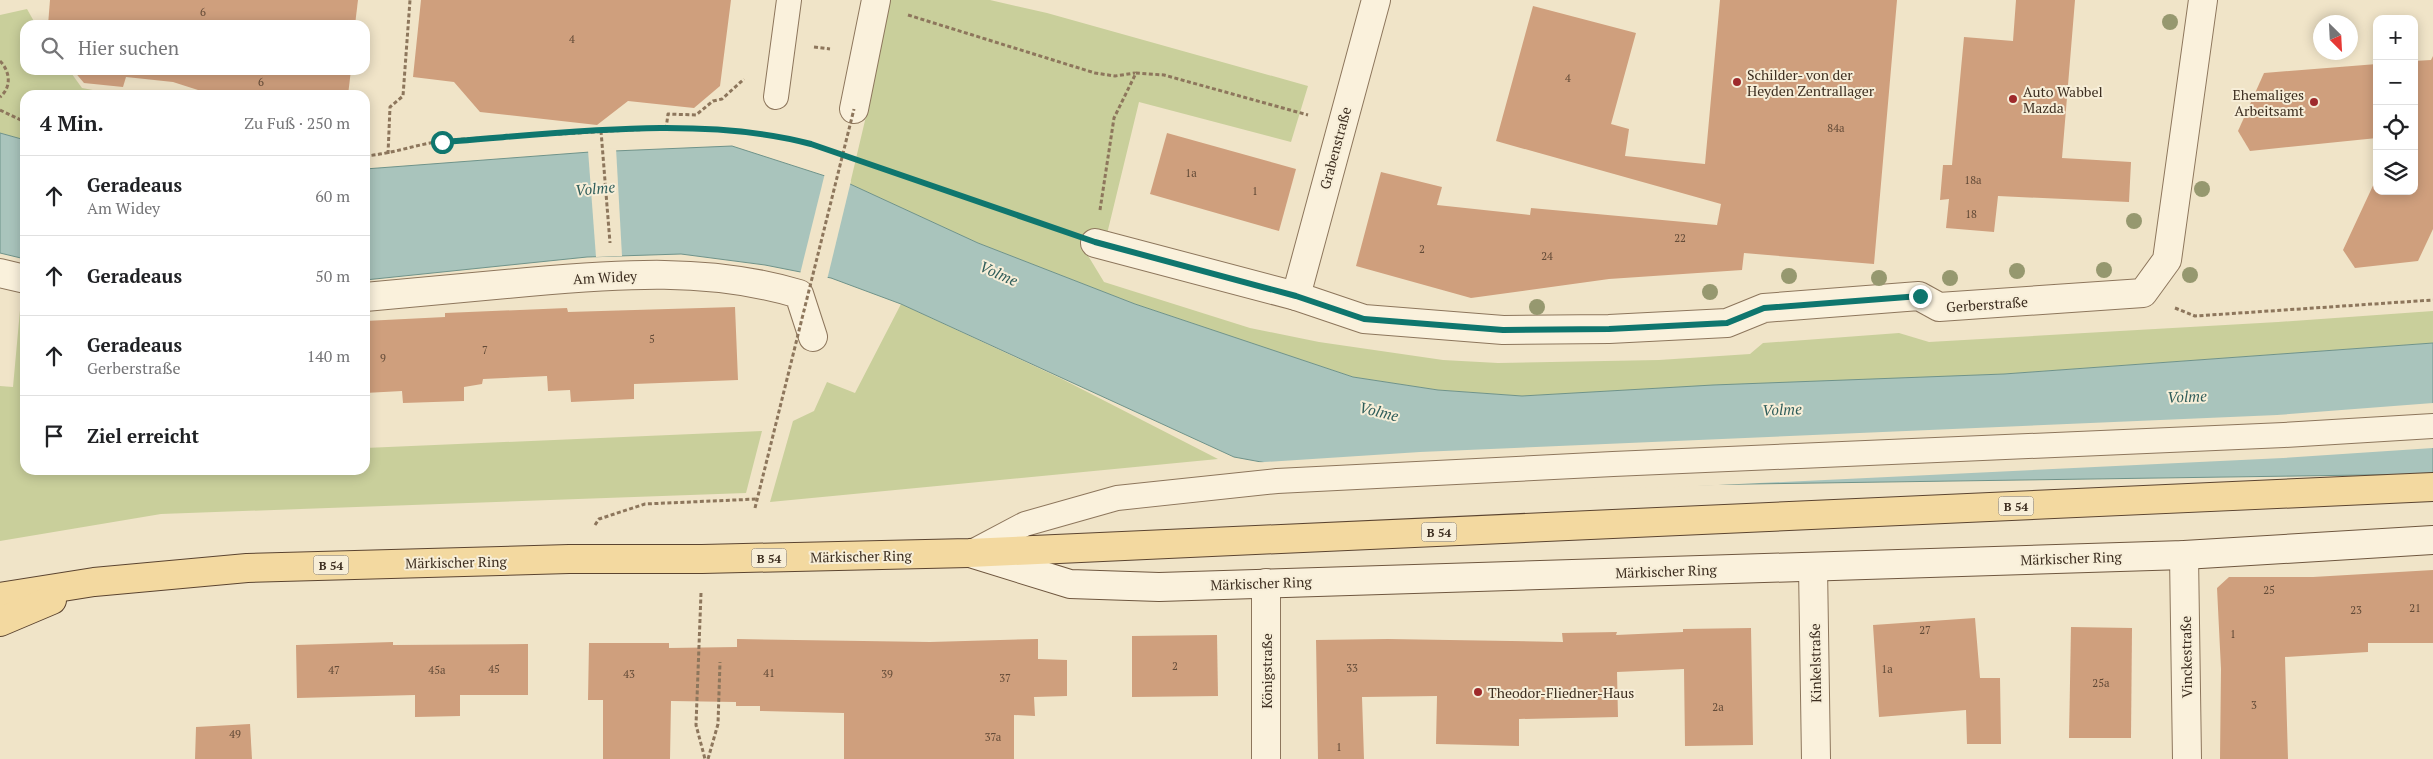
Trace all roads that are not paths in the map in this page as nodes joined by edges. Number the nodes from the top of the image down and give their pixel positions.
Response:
1 (789, 0) edge
2 (1376, 0) edge
3 (2203, 0) edge
4 (875, 2) edge
5 (776, 97) dead end
6 (854, 109) road end
7 (1095, 242) road end
8 (0, 273) edge
9 (20, 278) edge
10 (1296, 296) junction
11 (370, 297) edge
12 (813, 337) dead end
13 (2433, 426) edge
14 (2433, 487) edge
15 (2433, 540) edge
16 (970, 553) junction
17 (2184, 554) junction
18 (1813, 567) junction
19 (94, 582) junction
20 (1266, 583) junction
21 (0, 597) edge
22 (0, 622) edge
23 (1266, 759) edge
24 (1816, 759) edge
25 (2187, 759) edge

1 - 5 lane
2 - 10 street, Grabenstraße
3 - 10 street, Gerberstraße
4 - 6 street
7 - 10 street, Gerberstraße
8 - 9 street
11 - 12 street, Am Widey
13 - 16 lane
14 - 16 main road, B 54
15 - 17 street, Märkischer Ring
16 - 19 main road, Märkischer Ring / B 54
16 - 20 street, Märkischer Ring
17 - 18 street, Märkischer Ring
17 - 25 street, Vinckestraße
18 - 20 street, Märkischer Ring
18 - 24 street, Kinkelstraße
19 - 21 main road, Märkischer Ring / B 54
19 - 22 main road, Märkischer Ring / B 54
20 - 23 street, Königstraße

